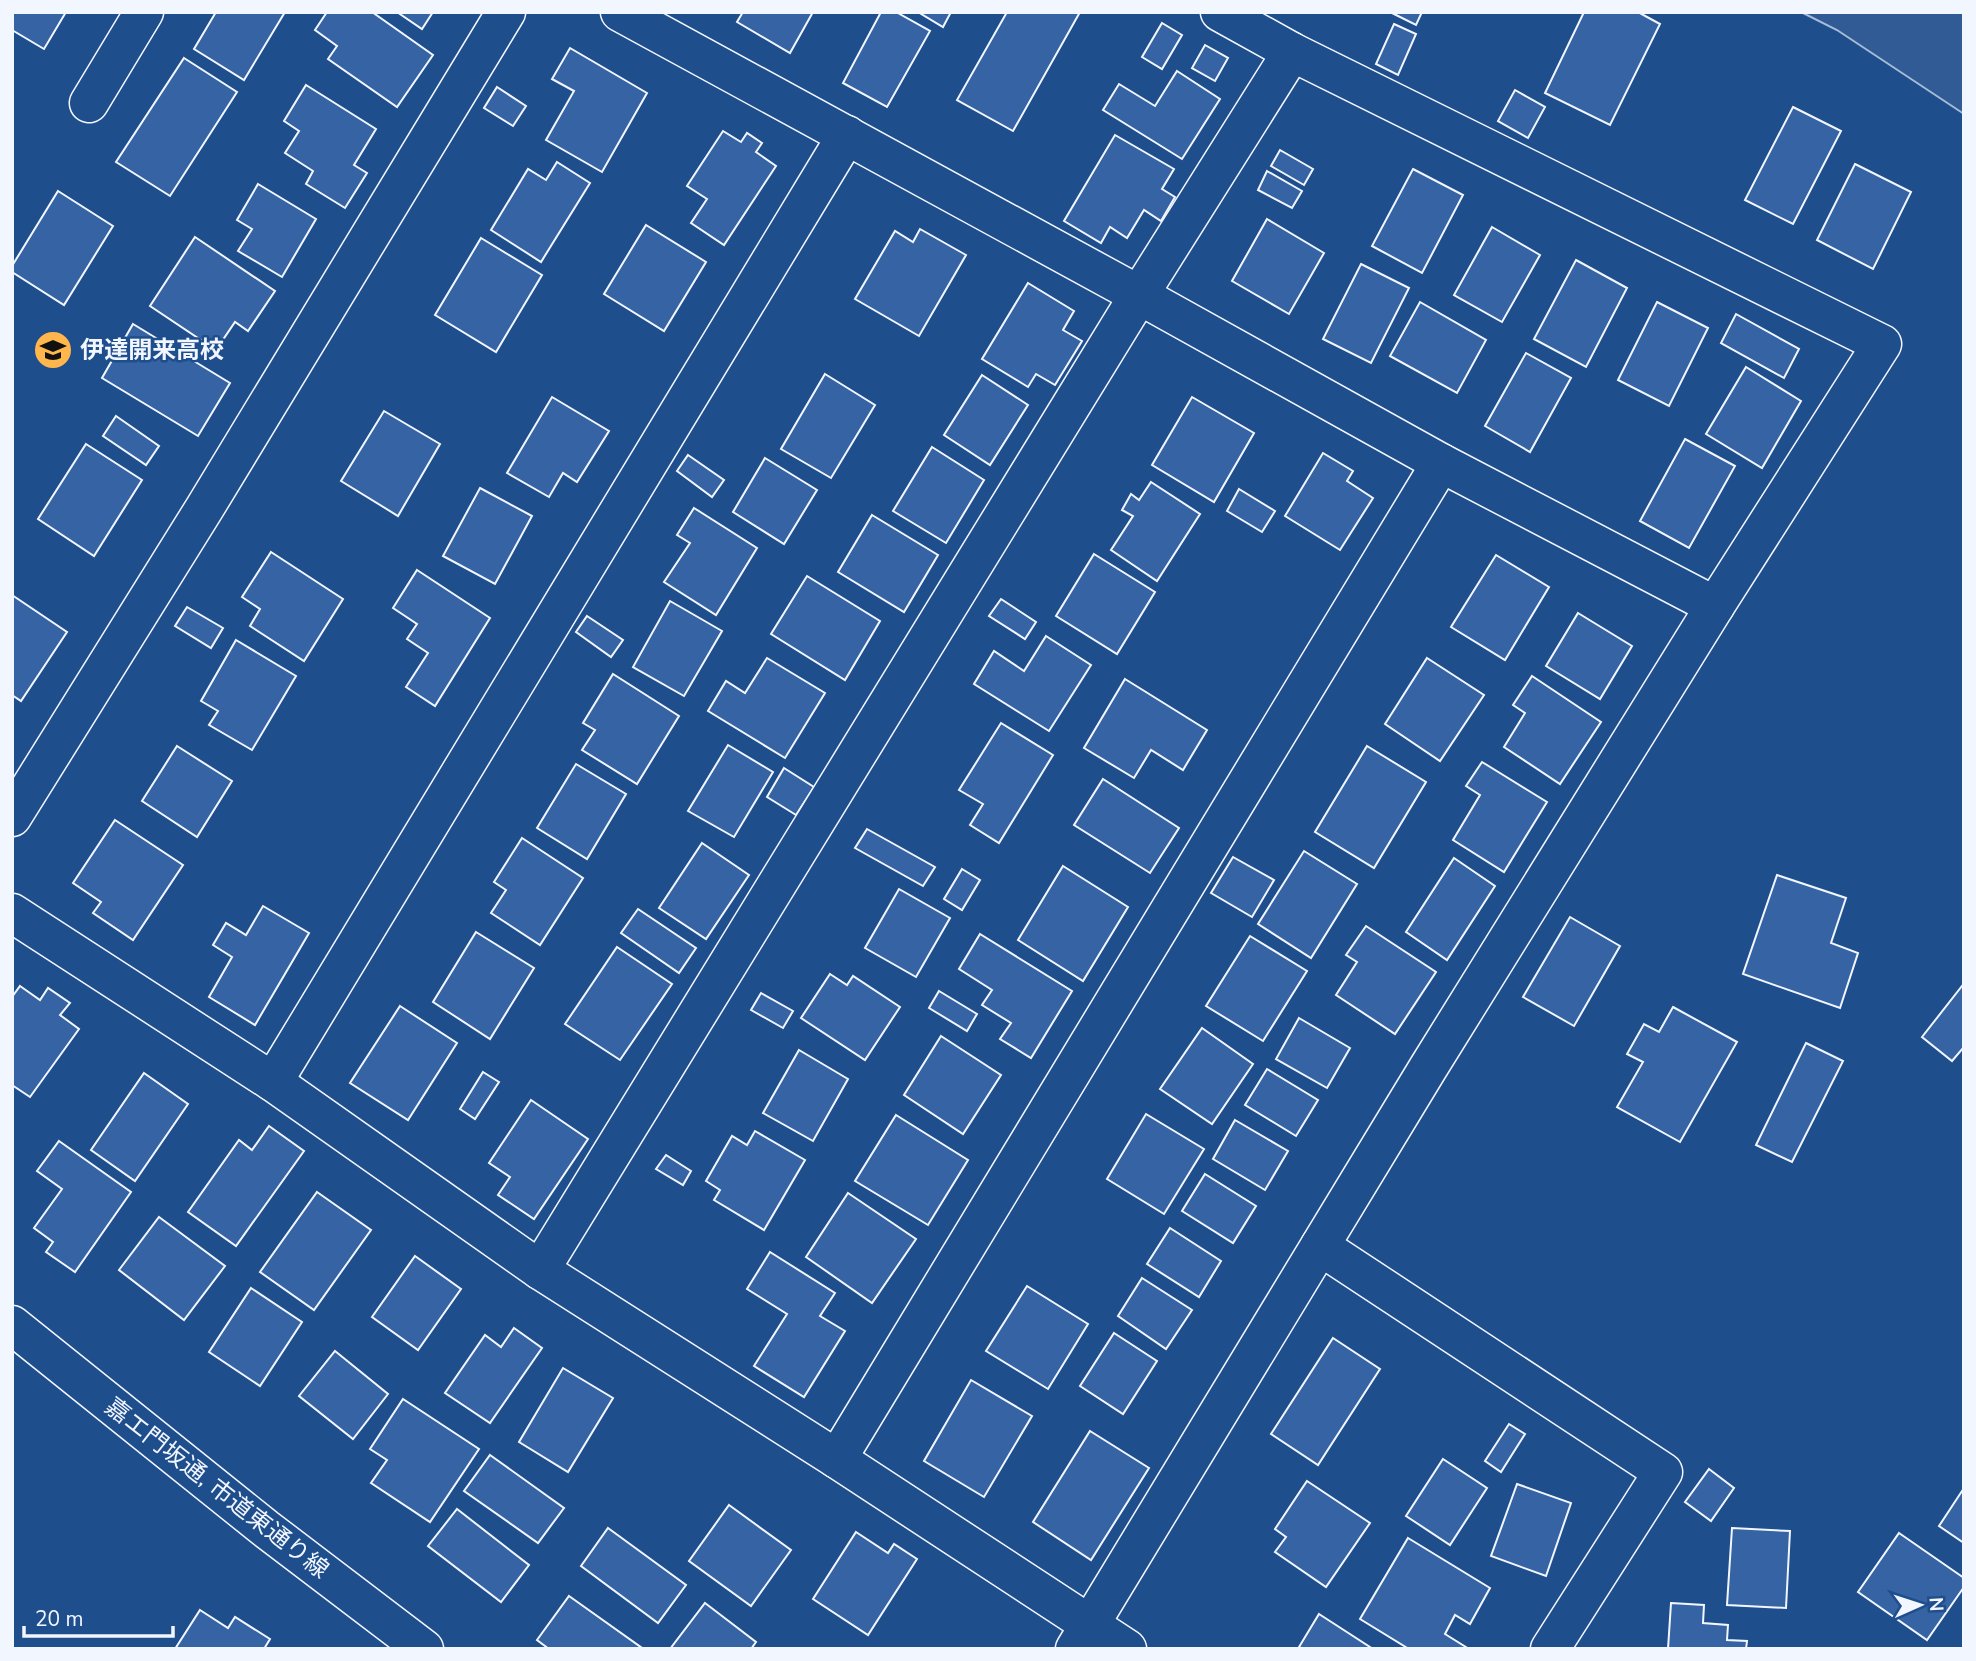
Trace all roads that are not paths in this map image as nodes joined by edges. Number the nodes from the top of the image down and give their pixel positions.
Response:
1 (144, 12) edge
2 (506, 12) edge
3 (620, 12) edge
4 (1220, 12) edge
5 (1292, 52) junction
6 (89, 103) dead end
7 (847, 135) junction
8 (1139, 295) junction
9 (1441, 463) junction
10 (1715, 606) junction
11 (12, 817) edge
12 (12, 913) edge
13 (273, 1082) junction
14 (1320, 1246) junction
15 (540, 1270) junction
16 (12, 1325) edge
17 (837, 1459) junction
18 (1083, 1636) edge
19 (424, 1649) edge
20 (1127, 1649) edge
21 (1550, 1649) edge

1 - 6 street
2 - 11 street
3 - 7 street
4 - 5 street
5 - 8 street
5 - 10 street
7 - 8 street
7 - 13 street
8 - 9 street
8 - 15 street
9 - 10 street
9 - 17 street
10 - 14 street
12 - 13 street
13 - 15 street
14 - 18 street
14 - 21 street
15 - 17 street
16 - 19 street, 嘉エ門坂通, 市道東通り線
17 - 18 street
18 - 20 street

